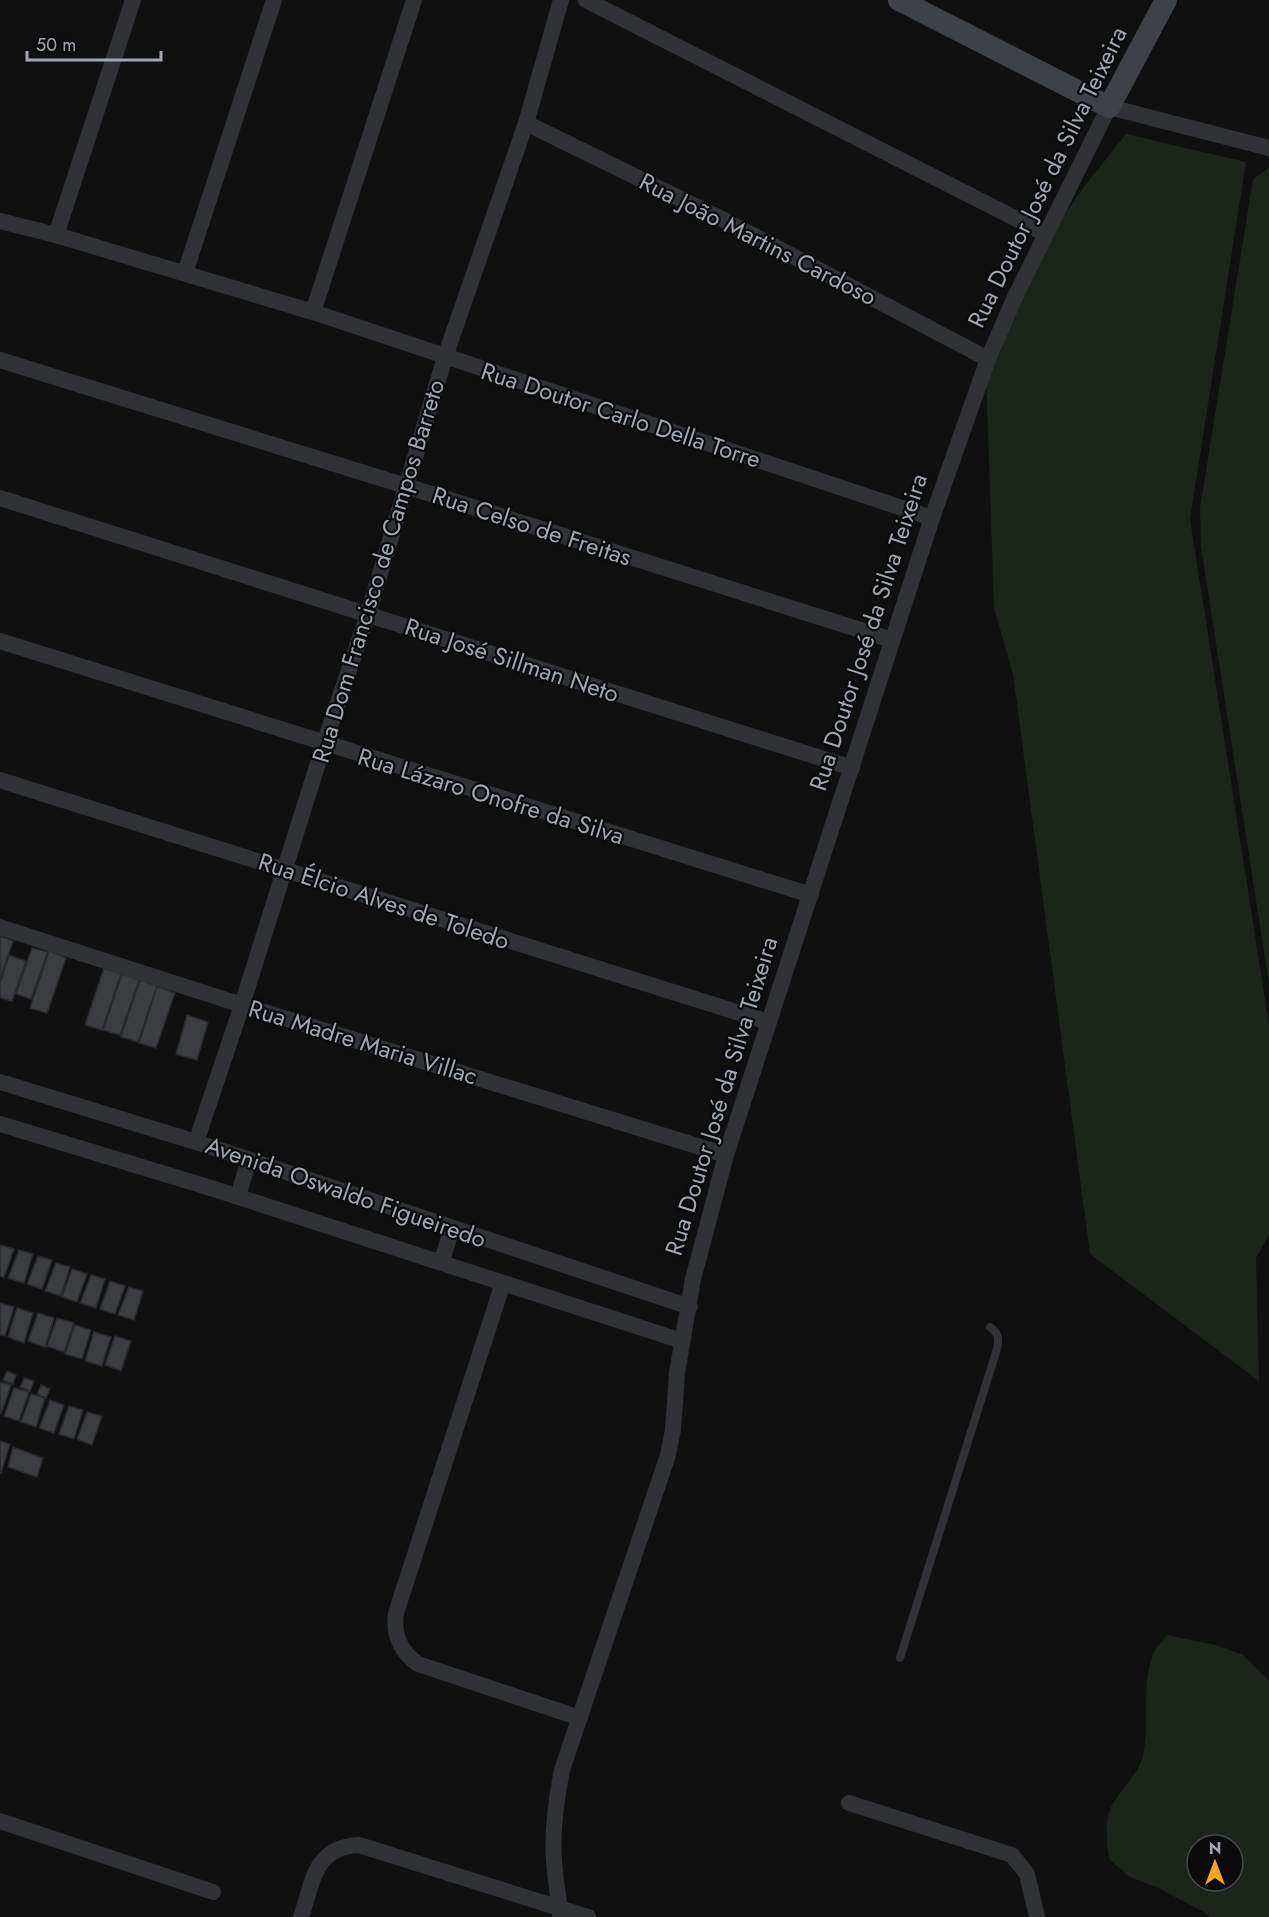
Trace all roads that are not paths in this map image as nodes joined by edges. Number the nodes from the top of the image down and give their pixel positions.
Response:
1 (134, 0) edge
2 (274, 0) edge
3 (414, 0) edge
4 (561, 0) edge
5 (586, 0) edge
6 (899, 0) edge
7 (1166, 0) edge
8 (1108, 107) junction
9 (526, 123) junction
10 (1269, 148) edge
11 (0, 221) edge
12 (1046, 234) junction
13 (56, 236) junction
14 (185, 273) junction
15 (313, 312) junction
16 (445, 357) junction
17 (988, 359) junction
18 (0, 360) edge
19 (406, 486) junction
20 (0, 498) edge
21 (932, 518) junction
22 (368, 614) junction
23 (892, 640) junction
24 (0, 641) edge
25 (324, 744) junction
26 (852, 768) junction
27 (0, 780) edge
28 (284, 870) junction
29 (811, 895) junction
30 (0, 927) edge
31 (242, 1005) junction
32 (768, 1022) junction
33 (0, 1082) edge
34 (0, 1124) edge
35 (196, 1142) junction
36 (726, 1155) junction
37 (249, 1160) junction
38 (237, 1196) junction
39 (452, 1229) junction
40 (441, 1263) junction
41 (503, 1283) junction
42 (690, 1307) junction
43 (990, 1327) dead end
44 (682, 1341) junction
45 (900, 1658) dead end
46 (580, 1718) junction
47 (849, 1803) dead end
48 (0, 1821) edge
49 (213, 1892) dead end
50 (560, 1912) edge
51 (301, 1917) edge
52 (588, 1917) edge
53 (1037, 1917) edge

1 - 13 street
2 - 14 street
3 - 15 street
4 - 9 street, Rua Dom Francisco de Campos Barreto
5 - 12 street
6 - 8 street
7 - 8 street, Rua Doutor José da Silva Teixeira
8 - 10 street
8 - 12 street, Rua Doutor José da Silva Teixeira
9 - 16 street, Rua Dom Francisco de Campos Barreto
9 - 17 street, Rua João Martins Cardoso
11 - 13 street, Rua Doutor Carlo Della Torre
12 - 17 street, Rua Doutor José da Silva Teixeira
13 - 14 street, Rua Doutor Carlo Della Torre
14 - 15 street, Rua Doutor Carlo Della Torre
15 - 16 street, Rua Doutor Carlo Della Torre
16 - 19 street, Rua Dom Francisco de Campos Barreto
16 - 21 street, Rua Doutor Carlo Della Torre
17 - 21 street, Rua Doutor José da Silva Teixeira
18 - 19 street, Rua Celso de Freitas
19 - 22 street, Rua Dom Francisco de Campos Barreto
19 - 23 street, Rua Celso de Freitas
20 - 22 street, Rua José Sillman Neto
21 - 23 street, Rua Doutor José da Silva Teixeira
22 - 25 street, Rua Dom Francisco de Campos Barreto
22 - 26 street, Rua José Sillman Neto
23 - 26 street, Rua Doutor José da Silva Teixeira
24 - 25 street, Rua Lázaro Onofre da Silva
25 - 28 street, Rua Dom Francisco de Campos Barreto
25 - 29 street, Rua Lázaro Onofre da Silva
26 - 29 street, Rua Doutor José da Silva Teixeira
27 - 28 street, Rua Élcio Alves de Toledo
28 - 31 street, Rua Dom Francisco de Campos Barreto
28 - 32 street, Rua Élcio Alves de Toledo
29 - 32 street, Rua Doutor José da Silva Teixeira
30 - 31 street, Rua Madre Maria Villac
31 - 35 street, Rua Dom Francisco de Campos Barreto
31 - 36 street, Rua Madre Maria Villac
32 - 36 street, Rua Doutor José da Silva Teixeira
33 - 35 street, Avenida Oswaldo Figueiredo
34 - 38 street, Avenida Oswaldo Figueiredo
35 - 37 street, Avenida Oswaldo Figueiredo
36 - 42 street, Rua Doutor José da Silva Teixeira
37 - 38 street
37 - 39 street, Avenida Oswaldo Figueiredo
38 - 40 street, Avenida Oswaldo Figueiredo
39 - 40 street
39 - 42 street, Avenida Oswaldo Figueiredo
40 - 41 street, Avenida Oswaldo Figueiredo
41 - 44 street, Avenida Oswaldo Figueiredo
41 - 46 street
42 - 44 street, Rua Doutor José da Silva Teixeira
43 - 45 lane
44 - 46 street, Rua Doutor José da Silva Teixeira
46 - 50 street, Rua Doutor José da Silva Teixeira
47 - 53 street
48 - 49 street
50 - 51 street
50 - 52 street

